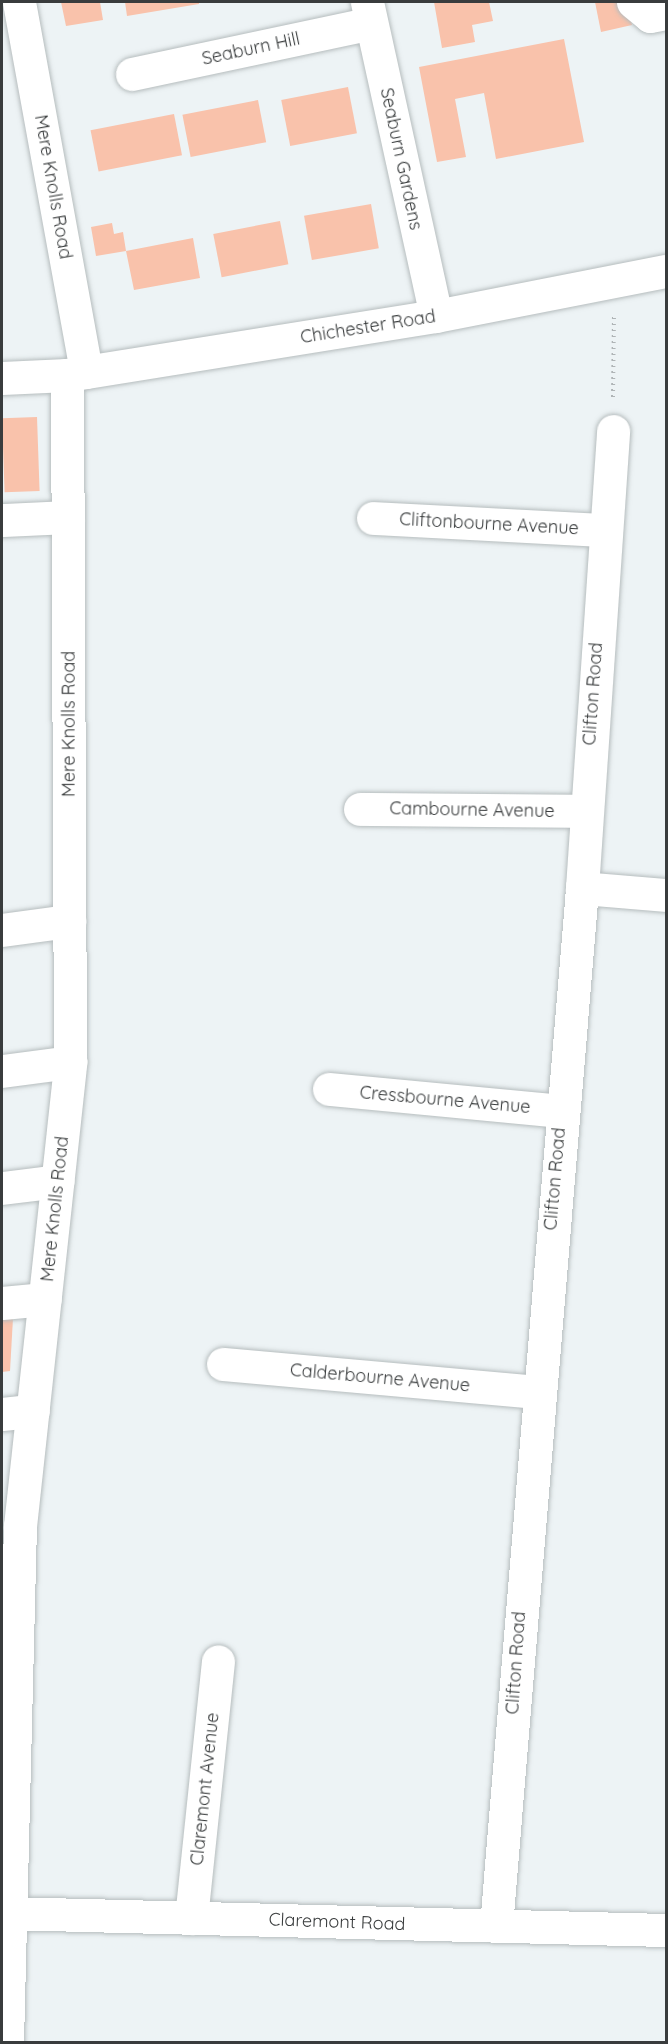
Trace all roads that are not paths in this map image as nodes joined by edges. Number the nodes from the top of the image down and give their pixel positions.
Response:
1 (19, 2) edge
2 (633, 2) edge
3 (369, 12) edge
4 (666, 13) edge
5 (132, 74) dead end
6 (666, 271) edge
7 (436, 316) junction
8 (77, 373) junction
9 (2, 378) edge
10 (613, 431) dead end
11 (68, 517) junction
12 (373, 518) dead end
13 (2, 520) edge
14 (605, 530) junction
15 (360, 809) dead end
16 (584, 811) junction
17 (582, 888) junction
18 (666, 895) edge
19 (69, 921) junction
20 (2, 930) edge
21 (70, 1062) junction
22 (2, 1071) edge
23 (329, 1089) dead end
24 (561, 1110) junction
25 (58, 1181) junction
26 (2, 1188) edge
27 (45, 1299) junction
28 (2, 1303) edge
29 (223, 1364) dead end
30 (538, 1392) junction
31 (17, 1412) edge
32 (11, 1527) edge
33 (9, 1640) edge
34 (218, 1661) dead end
35 (7, 1763) edge
36 (7, 1912) junction
37 (191, 1918) junction
38 (496, 1926) junction
39 (666, 1930) edge
40 (8, 2043) edge

1 - 8 street, Mere Knolls Road
2 - 4 street
3 - 5 street, Seaburn Hill
3 - 7 street, Seaburn Gardens
6 - 7 street, Chichester Road
7 - 8 street, Chichester Road
8 - 9 street, Chichester Road
8 - 11 street, Mere Knolls Road
10 - 14 street, Clifton Road
11 - 13 street
11 - 19 street, Mere Knolls Road
12 - 14 street, Cliftonbourne Avenue
14 - 16 street, Clifton Road
15 - 16 street, Cambourne Avenue
16 - 17 street, Clifton Road
17 - 18 street
17 - 24 street, Clifton Road
19 - 20 street
19 - 21 street, Mere Knolls Road
21 - 22 street
21 - 25 street, Mere Knolls Road
23 - 24 street, Cressbourne Avenue
24 - 30 street, Clifton Road
25 - 26 street
25 - 27 street, Mere Knolls Road
27 - 28 street
27 - 31 street, Mere Knolls Road
29 - 30 street, Calderbourne Avenue
30 - 38 street, Clifton Road
31 - 32 street, Mere Knolls Road
32 - 33 street, Mere Knolls Road
33 - 35 street, Mere Knolls Road
34 - 37 street, Claremont Avenue
35 - 36 street, Mere Knolls Road
36 - 37 street, Claremont Road
36 - 40 street, Mere Knolls Road
37 - 38 street, Claremont Road
38 - 39 street, Claremont Road

